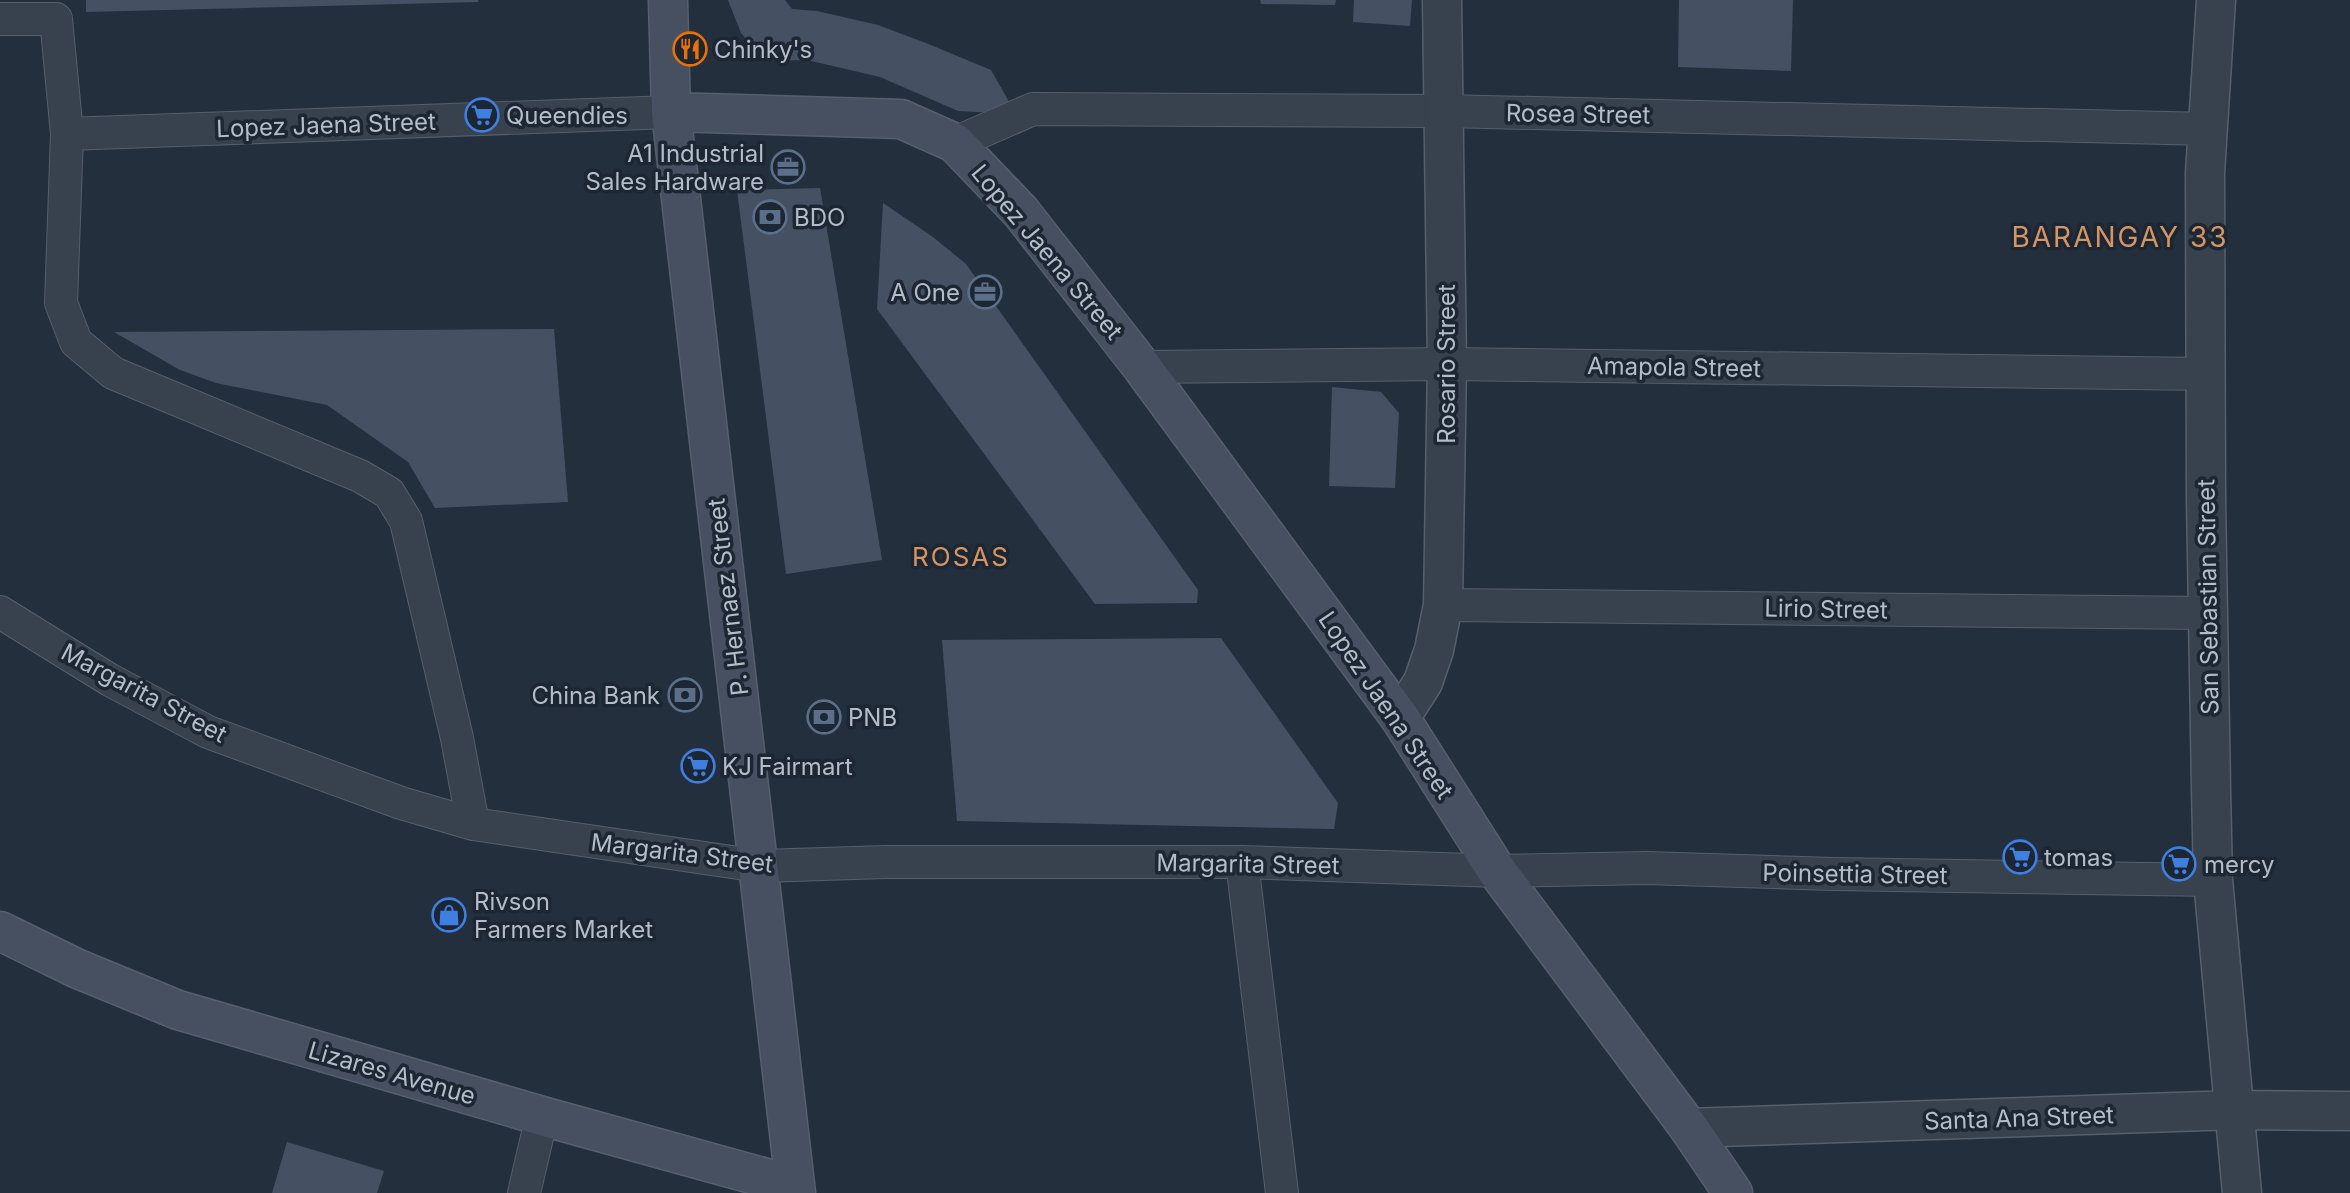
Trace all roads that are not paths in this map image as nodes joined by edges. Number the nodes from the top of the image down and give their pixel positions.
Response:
1 (668, 0) edge
2 (1442, 0) edge
3 (2216, 0) edge
4 (0, 19) edge
5 (1445, 111) junction
6 (671, 112) junction
7 (2208, 129) junction
8 (67, 134) junction
9 (955, 143) junction
10 (1447, 364) junction
11 (1142, 367) junction
12 (2206, 374) junction
13 (1443, 605) junction
14 (0, 612) edge
15 (2208, 613) junction
16 (1400, 718) junction
17 (473, 824) junction
18 (1242, 862) junction
19 (759, 866) junction
20 (1497, 871) junction
21 (2213, 880) junction
22 (0, 930) edge
23 (2236, 1110) junction
24 (2350, 1111) edge
25 (542, 1116) junction
26 (1689, 1128) junction
27 (795, 1190) edge
28 (524, 1193) edge
29 (1282, 1193) edge
30 (1733, 1193) edge
31 (2242, 1193) edge

1 - 6 main road, P. Hernaez Street
2 - 5 street, Rosario Street
3 - 7 street, San Sebastian Street
4 - 8 street
5 - 7 street, Rosea Street
5 - 9 street, Rosea Street
5 - 10 street, Rosario Street
6 - 8 street, Lopez Jaena Street
6 - 9 main road, Lopez Jaena Street
6 - 19 main road, P. Hernaez Street
7 - 12 street, San Sebastian Street
8 - 17 street
9 - 11 main road, Lopez Jaena Street
10 - 11 street, Amapola Street
10 - 12 street, Amapola Street
10 - 13 street, Rosario Street
11 - 16 main road, Lopez Jaena Street
12 - 15 street, San Sebastian Street
13 - 15 street, Lirio Street
13 - 16 street, Rosario Street
14 - 17 street, Margarita Street
15 - 21 street, San Sebastian Street
16 - 20 main road, Lopez Jaena Street
17 - 19 street, Margarita Street
18 - 19 street, Margarita Street
18 - 20 street, Margarita Street
18 - 29 street
19 - 27 main road, P. Hernaez Street
20 - 21 street, Poinsettia Street
20 - 26 main road, Lopez Jaena Street
21 - 23 street, San Sebastian Street
22 - 25 main road, Lizares Avenue
23 - 24 street, Santa Ana Street
23 - 26 street, Santa Ana Street
23 - 31 street, San Sebastian Street
25 - 27 main road, Lizares Avenue
25 - 28 street
26 - 30 main road, Lopez Jaena Street

